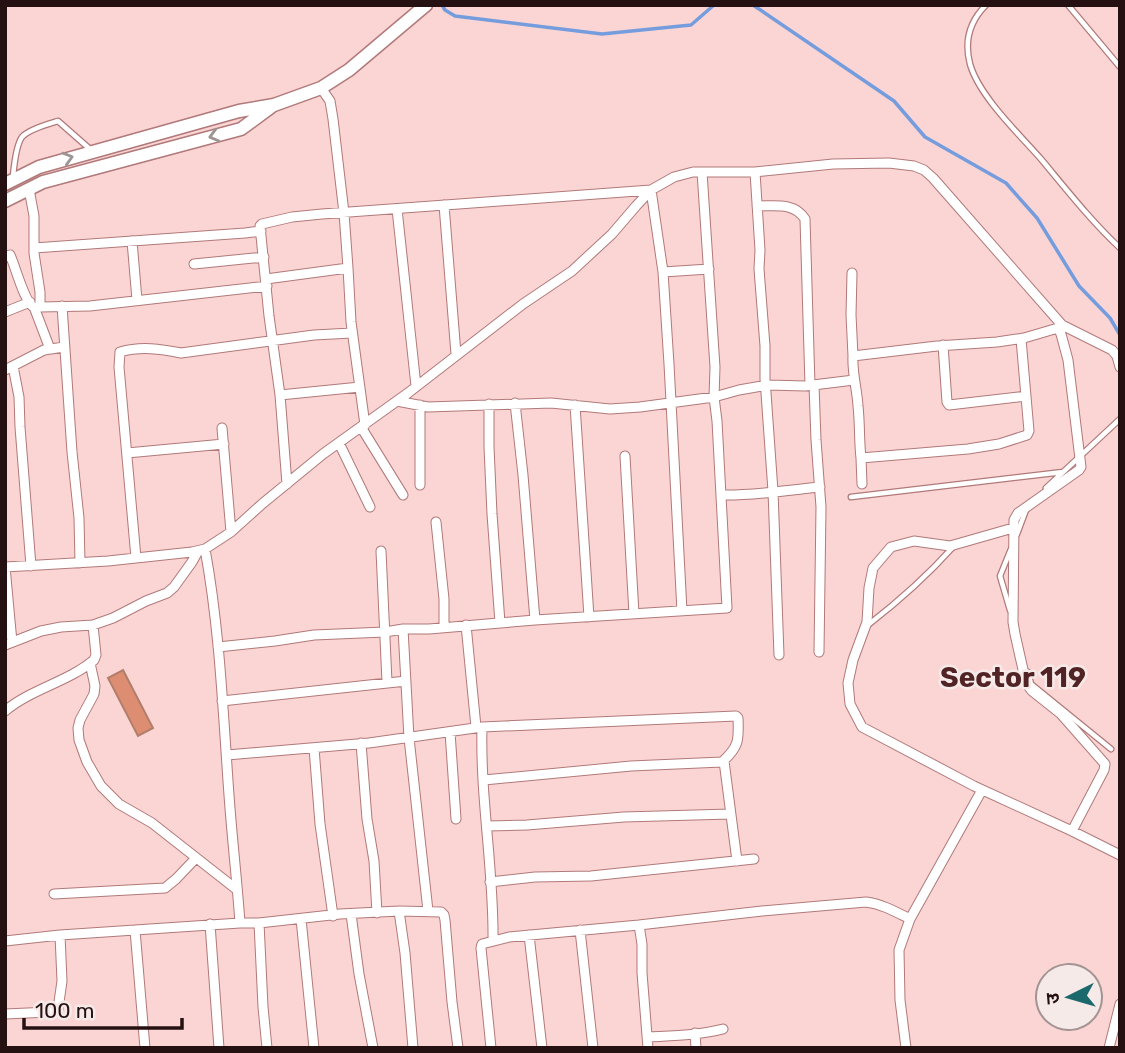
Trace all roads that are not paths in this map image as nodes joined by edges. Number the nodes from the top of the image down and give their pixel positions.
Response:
1 (426, 5) edge
2 (986, 5) edge
3 (1068, 5) edge
4 (1120, 67) edge
5 (321, 88) junction
6 (274, 105) junction
7 (93, 152) junction
8 (702, 172) junction
9 (755, 172) junction
10 (9, 182) edge
11 (29, 189) junction
12 (651, 190) junction
13 (5, 201) edge
14 (444, 205) junction
15 (757, 206) junction
16 (397, 209) junction
17 (344, 214) junction
18 (261, 231) junction
19 (132, 240) junction
20 (34, 248) junction
21 (1120, 248) edge
22 (5, 257) edge
23 (264, 257) junction
24 (194, 264) dead end
25 (348, 268) junction
26 (709, 269) junction
27 (663, 272) junction
28 (852, 273) dead end
29 (266, 283) junction
30 (136, 300) junction
31 (35, 305) junction
32 (62, 306) junction
33 (5, 312) edge
34 (1060, 327) junction
35 (352, 333) junction
36 (1021, 339) junction
37 (272, 340) junction
38 (943, 345) junction
39 (64, 347) junction
40 (50, 349) junction
41 (456, 354) junction
42 (853, 356) junction
43 (1120, 367) edge
44 (9, 368) edge
45 (854, 380) junction
46 (812, 385) junction
47 (416, 386) junction
48 (766, 386) junction
49 (360, 387) junction
50 (280, 395) junction
51 (1026, 396) junction
52 (714, 397) junction
53 (397, 401) junction
54 (515, 403) junction
55 (670, 403) junction
56 (489, 404) junction
57 (420, 405) junction
58 (575, 405) junction
59 (1120, 419) edge
60 (363, 426) junction
61 (222, 428) dead end
62 (339, 443) junction
63 (224, 444) junction
64 (127, 453) junction
65 (625, 456) dead end
66 (1081, 456) junction
67 (861, 458) junction
68 (1063, 472) junction
69 (287, 484) junction
70 (862, 484) dead end
71 (421, 485) dead end
72 (820, 488) junction
73 (774, 491) junction
74 (403, 495) dead end
75 (721, 495) junction
76 (851, 497) dead end
77 (370, 507) dead end
78 (1027, 507) junction
79 (436, 522) dead end
80 (1013, 528) junction
81 (231, 532) junction
82 (956, 544) junction
83 (1013, 544) junction
84 (201, 550) junction
85 (381, 551) dead end
86 (136, 558) junction
87 (80, 563) junction
88 (31, 566) junction
89 (5, 567) edge
90 (682, 611) junction
91 (634, 614) junction
92 (589, 617) junction
93 (535, 620) junction
94 (1013, 622) junction
95 (500, 623) junction
96 (93, 625) junction
97 (466, 625) junction
98 (444, 627) junction
99 (864, 628) junction
100 (403, 629) junction
101 (385, 632) junction
102 (8, 643) edge
103 (218, 647) junction
104 (819, 652) dead end
105 (779, 655) dead end
106 (90, 663) junction
107 (406, 681) junction
108 (387, 682) junction
109 (222, 701) junction
110 (5, 710) edge
111 (479, 727) junction
112 (450, 732) junction
113 (409, 738) junction
114 (361, 743) junction
115 (314, 748) junction
116 (1111, 749) dead end
117 (227, 755) junction
118 (724, 761) junction
119 (484, 780) junction
120 (982, 790) junction
121 (730, 814) junction
122 (456, 819) dead end
123 (487, 826) junction
124 (1072, 831) junction
125 (1120, 855) edge
126 (196, 858) junction
127 (754, 859) dead end
128 (737, 861) junction
129 (490, 882) junction
130 (236, 890) junction
131 (54, 894) dead end
132 (399, 911) junction
133 (428, 911) junction
134 (377, 913) junction
135 (351, 914) junction
136 (333, 916) junction
137 (301, 919) junction
138 (910, 919) junction
139 (240, 923) junction
140 (259, 923) junction
141 (211, 924) junction
142 (639, 925) junction
143 (135, 930) junction
144 (580, 930) junction
145 (60, 935) junction
146 (530, 935) junction
147 (5, 941) edge
148 (493, 941) junction
149 (1120, 1004) edge
150 (5, 1014) edge
151 (723, 1029) dead end
152 (695, 1033) junction
153 (647, 1037) junction
154 (145, 1048) edge
155 (219, 1048) edge
156 (267, 1048) edge
157 (314, 1048) edge
158 (373, 1048) edge
159 (412, 1048) edge
160 (458, 1048) edge
161 (491, 1048) edge
162 (542, 1048) edge
163 (593, 1048) edge
164 (648, 1048) edge
165 (696, 1048) edge
166 (906, 1048) edge
167 (1109, 1048) edge

1 - 5 main road
2 - 21 lane
3 - 4 lane
5 - 6 main road
5 - 17 street
6 - 7 main road
6 -> 11 main road
10 -> 7 main road
7 - 10 lane
8 - 9 street
8 - 12 street
8 - 26 street
9 - 15 street
9 - 34 street
11 - 13 main road
11 - 20 street
12 - 14 street
12 - 27 street
12 - 41 street
14 - 16 street
14 - 41 street
15 - 46 street
15 - 48 street
16 - 17 street
16 - 47 street
17 - 18 street
17 - 25 street
18 - 19 street
18 - 23 street
19 - 20 street
19 - 30 street
20 - 31 street
22 - 31 street
23 - 24 street
23 - 29 street
25 - 29 street
25 - 35 street
26 - 27 street
26 - 52 street
27 - 55 street
28 - 42 street
29 - 30 street
29 - 37 street
30 - 32 street
31 - 32 street
31 - 33 street
31 - 40 street
32 - 39 street
34 - 36 street
34 - 43 street
34 - 66 street
35 - 37 street
35 - 49 street
36 - 38 street
36 - 51 street
37 - 50 street
37 - 64 street
38 - 42 street
38 - 51 street
39 - 40 street
39 - 87 street
40 - 44 street
41 - 47 street
42 - 45 street
44 - 88 street
45 - 46 street
45 - 67 street
46 - 48 street
46 - 72 street
47 - 53 street
48 - 52 street
48 - 73 street
49 - 50 street
49 - 60 street
50 - 69 street
51 - 67 street
52 - 55 street
52 - 75 street
53 - 57 street
53 - 60 street
54 - 56 street
54 - 58 street
54 - 93 street
55 - 58 street
55 - 90 street
56 - 57 street
56 - 95 street
57 - 71 street
58 - 92 street
59 - 66 lane
60 - 62 street
60 - 74 street
61 - 63 street
62 - 69 street
62 - 77 street
63 - 64 street
63 - 81 street
64 - 86 street
65 - 91 street
66 - 68 lane
66 - 78 street
67 - 70 street
68 - 76 lane
68 - 78 lane
69 - 81 street
72 - 73 street
72 - 104 street
73 - 75 street
73 - 105 street
75 - 90 street
78 - 80 street
78 - 83 lane
79 - 98 street
80 - 82 street
80 - 83 street
81 - 84 street
82 - 99 lane
82 - 99 street
83 - 94 street
84 - 86 street
84 - 96 street
84 - 103 street
85 - 101 street
86 - 87 street
87 - 88 street
88 - 89 street
89 - 102 street
90 - 91 street
91 - 92 street
92 - 93 street
93 - 95 street
94 - 116 lane
94 - 124 street
95 - 97 street
96 - 102 street
96 - 106 street
97 - 98 street
97 - 111 street
98 - 100 street
99 - 120 street
100 - 101 street
100 - 107 street
101 - 103 street
101 - 108 street
103 - 109 street
106 - 110 street
106 - 126 street
107 - 108 street
107 - 113 street
108 - 109 street
109 - 117 street
111 - 112 street
111 - 118 street
111 - 119 street
112 - 113 street
112 - 122 street
113 - 114 street
113 - 133 street
114 - 115 street
114 - 134 street
115 - 117 street
115 - 136 street
117 - 130 street
118 - 119 street
118 - 121 street
119 - 123 street
120 - 124 street
120 - 138 street
121 - 123 street
121 - 128 street
123 - 129 street
124 - 125 street
126 - 130 street
126 - 131 street
127 - 128 street
128 - 129 street
129 - 148 street
130 - 139 street
132 - 133 street
132 - 134 street
132 - 159 street
133 - 160 street
134 - 135 street
135 - 136 street
135 - 158 street
136 - 137 street
137 - 140 street
137 - 157 street
138 - 142 street
138 - 166 street
139 - 140 street
139 - 141 street
140 - 156 street
141 - 143 street
141 - 155 street
142 - 144 street
142 - 153 street
143 - 145 street
143 - 154 street
144 - 146 street
144 - 163 street
145 - 147 street
145 - 150 street
146 - 148 street
146 - 162 street
148 - 161 street
149 - 167 street
151 - 152 street
152 - 153 street
152 - 165 street
153 - 164 street

